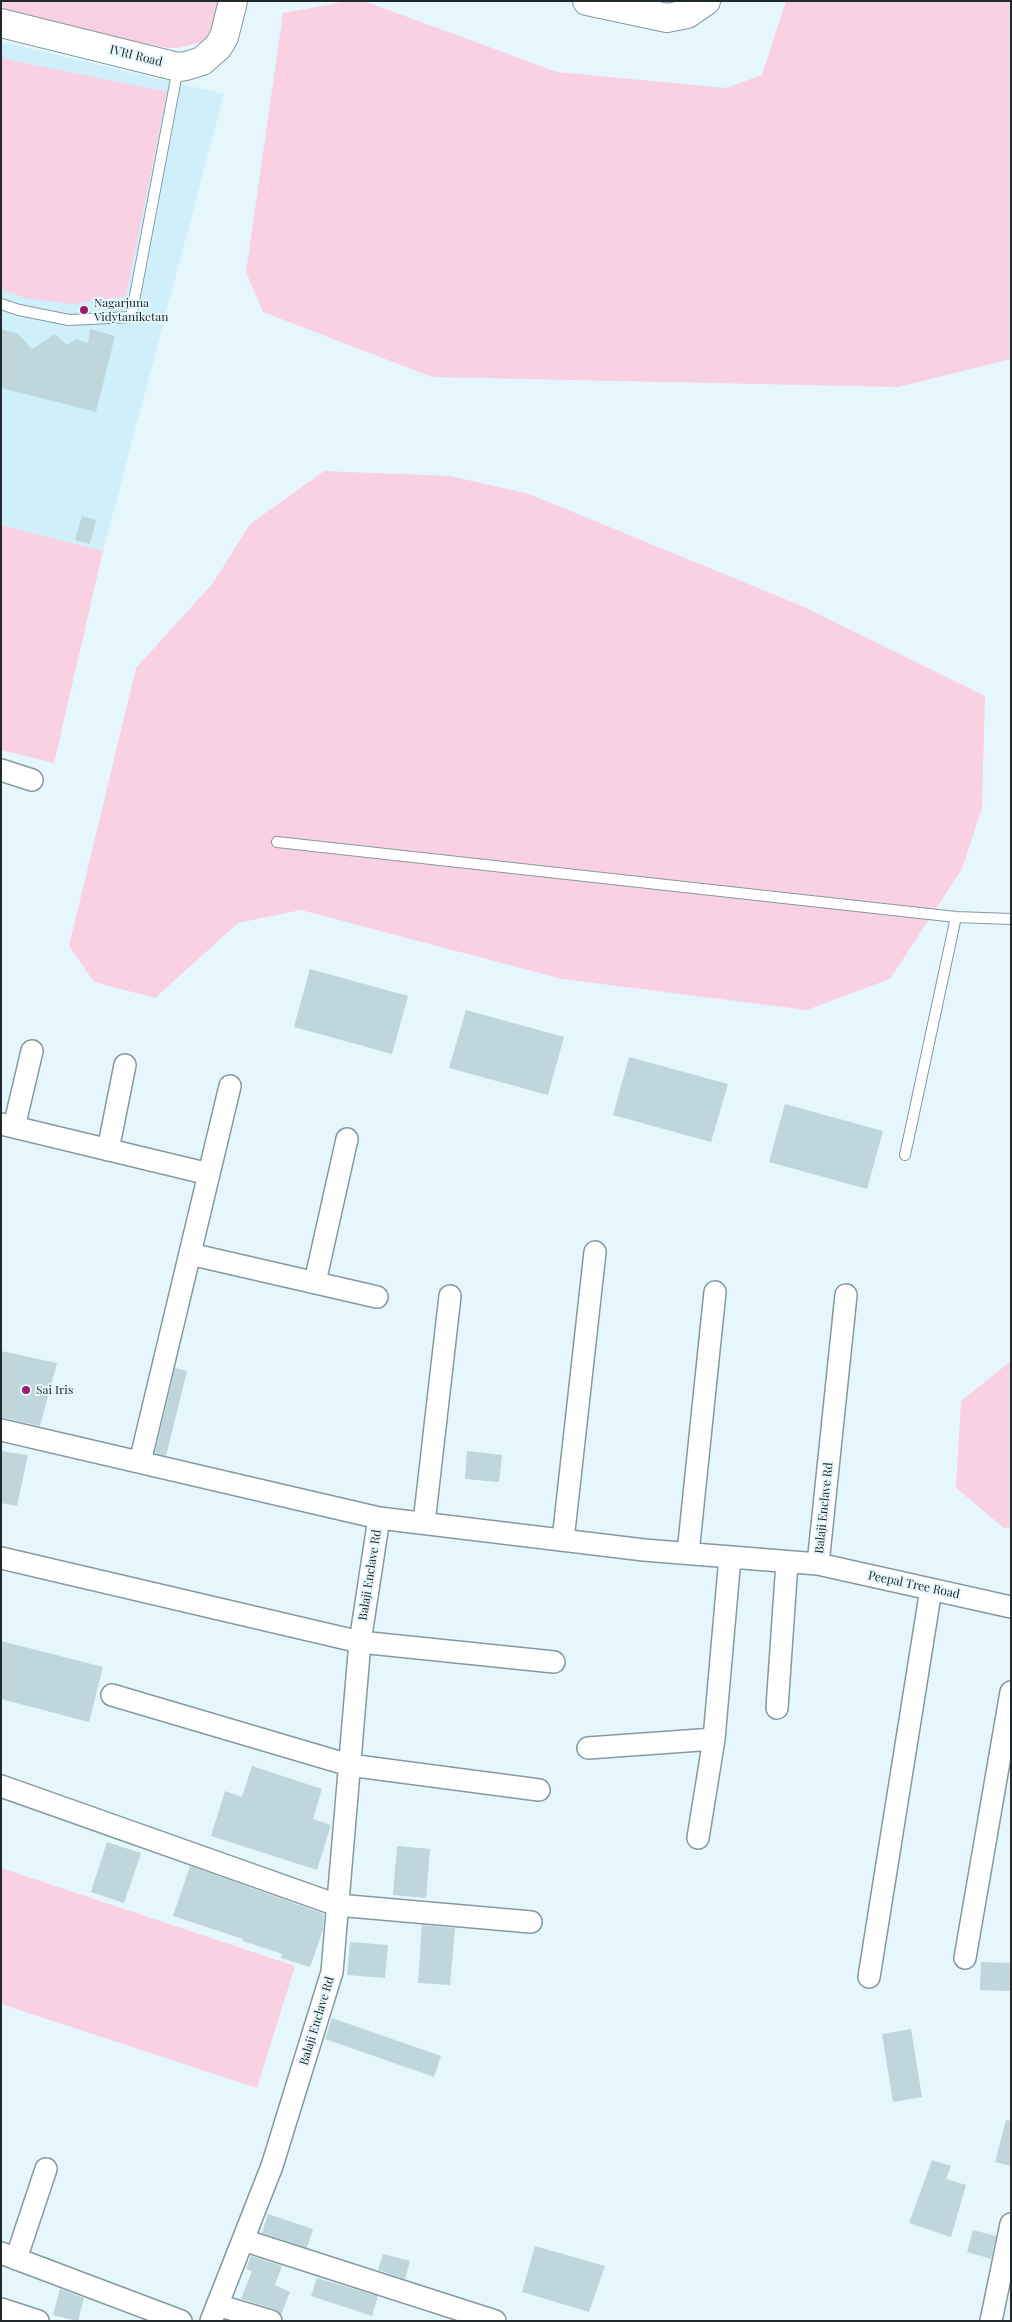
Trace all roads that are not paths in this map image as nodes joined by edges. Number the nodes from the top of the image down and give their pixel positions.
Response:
1 (233, 1) edge
2 (587, 1) edge
3 (706, 1) edge
4 (1, 22) edge
5 (178, 67) junction
6 (1, 304) edge
7 (2, 772) edge
8 (32, 780) dead end
9 (277, 842) dead end
10 (956, 917) junction
11 (1011, 919) edge
12 (32, 1051) dead end
13 (125, 1065) dead end
14 (230, 1086) dead end
15 (8, 1125) edge
16 (347, 1139) dead end
17 (108, 1150) junction
18 (905, 1154) dead end
19 (209, 1174) junction
20 (595, 1252) dead end
21 (190, 1254) junction
22 (315, 1282) junction
23 (715, 1292) dead end
24 (846, 1295) dead end
25 (450, 1296) dead end
26 (377, 1297) dead end
27 (1, 1430) edge
28 (140, 1462) junction
29 (380, 1518) junction
30 (424, 1523) junction
31 (564, 1540) junction
32 (688, 1553) junction
33 (730, 1557) junction
34 (1, 1558) edge
35 (787, 1562) junction
36 (818, 1564) junction
37 (931, 1589) junction
38 (1011, 1606) edge
39 (360, 1642) junction
40 (554, 1662) dead end
41 (1011, 1692) edge
42 (112, 1695) dead end
43 (777, 1708) dead end
44 (714, 1740) junction
45 (588, 1748) dead end
46 (349, 1765) junction
47 (1, 1786) edge
48 (539, 1790) dead end
49 (698, 1838) dead end
50 (337, 1904) junction
51 (530, 1922) dead end
52 (965, 1958) dead end
53 (869, 1976) dead end
54 (46, 2169) dead end
55 (1011, 2224) edge
56 (243, 2240) junction
57 (9, 2256) edge
58 (1, 2309) edge
59 (214, 2313) edge
60 (497, 2320) edge
61 (38, 2321) edge
62 (181, 2321) edge
63 (271, 2321) edge
64 (991, 2321) edge

1 - 5 main road, IVRI Road
2 - 3 main road
4 - 5 main road, IVRI Road
5 - 6 lane
7 - 8 street
9 - 10 lane
10 - 11 lane
10 - 18 lane
12 - 15 street
13 - 17 street
14 - 19 street
15 - 17 street
16 - 22 street
17 - 19 street
19 - 21 street
20 - 31 street
21 - 22 street
21 - 28 street
22 - 26 street
23 - 32 street
24 - 36 street, Balaji Enclave Rd
25 - 30 street
27 - 28 street
28 - 29 street
29 - 30 street, Balaji Enclave Rd
29 - 39 street, Balaji Enclave Rd
30 - 31 street, Balaji Enclave Rd
31 - 32 street, Balaji Enclave Rd
32 - 33 street, Balaji Enclave Rd
33 - 35 street, Balaji Enclave Rd
33 - 44 street
34 - 39 street
35 - 36 street, Balaji Enclave Rd
35 - 43 street
36 - 37 street, Peepal Tree Road
37 - 38 street, Peepal Tree Road
37 - 53 street
39 - 40 street
39 - 46 street, Balaji Enclave Rd
41 - 52 street
42 - 46 street
44 - 45 street
44 - 49 street
46 - 48 street
46 - 50 street, Balaji Enclave Rd
47 - 50 street
50 - 51 street
50 - 56 street, Balaji Enclave Rd
54 - 57 street
55 - 64 street
56 - 59 street, Balaji Enclave Rd
56 - 60 street
57 - 62 street
58 - 61 street
59 - 63 street

